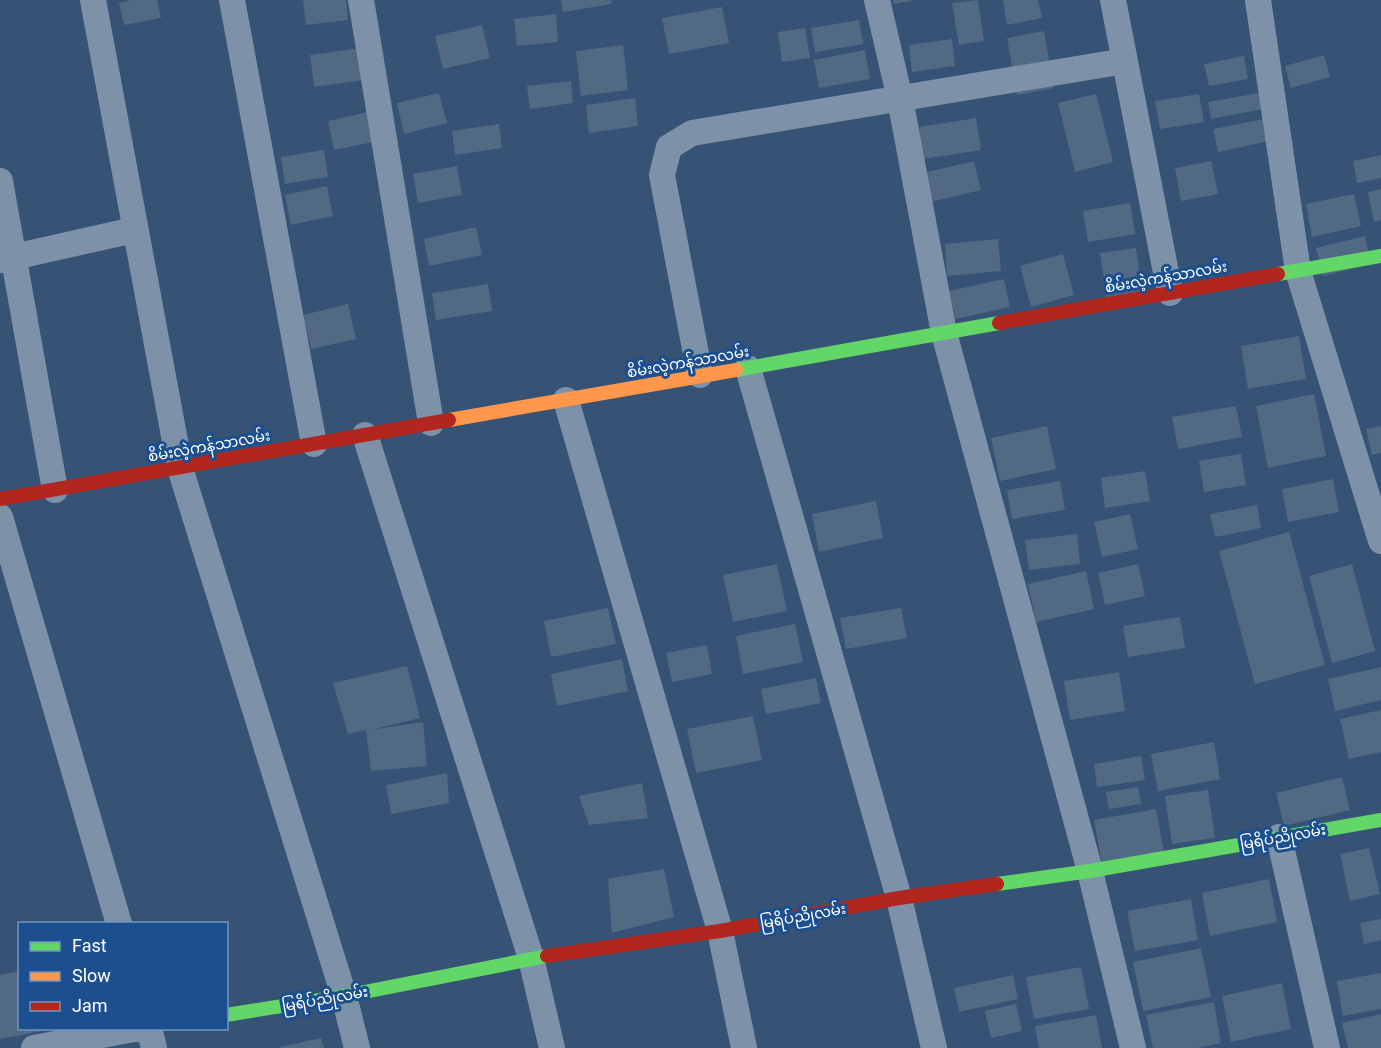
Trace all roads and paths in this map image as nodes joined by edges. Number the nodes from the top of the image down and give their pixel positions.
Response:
1 (93, 0) edge
2 (232, 0) edge
3 (361, 0) edge
4 (877, 0) edge
5 (1113, 0) edge
6 (1258, 0) edge
7 (1125, 61) junction
8 (900, 99) junction
9 (0, 181) edge
10 (134, 230) junction
11 (1381, 256) edge
12 (7, 259) edge
13 (1298, 271) junction
14 (1170, 293) junction
15 (944, 333) junction
16 (748, 368) junction
17 (700, 375) junction
18 (566, 400) junction
19 (431, 423) junction
20 (365, 435) junction
21 (314, 444) junction
22 (180, 468) junction
23 (55, 490) junction
24 (0, 499) edge
25 (0, 517) edge
26 (1381, 541) edge
27 (1381, 820) edge
28 (1279, 837) junction
29 (1090, 872) junction
30 (899, 898) junction
31 (118, 922) edge
32 (720, 931) junction
33 (531, 958) junction
34 (344, 996) junction
35 (228, 1015) edge
36 (133, 1030) edge
37 (149, 1030) edge
38 (34, 1048) edge
39 (154, 1048) edge
40 (357, 1048) edge
41 (552, 1048) edge
42 (744, 1048) edge
43 (934, 1048) edge
44 (1133, 1048) edge
45 (1327, 1048) edge

1 - 10 street
2 - 21 street
3 - 19 street
4 - 8 street
5 - 7 street
6 - 13 street
7 - 8 street
7 - 14 street
8 - 15 street
8 - 17 street
9 - 12 street
10 - 12 street
10 - 22 street
11 - 13 street, စိမ်းလဲ့ကန်သာလမ်း
12 - 23 street
13 - 14 street, စိမ်းလဲ့ကန်သာလမ်း
13 - 26 street
14 - 15 street, စိမ်းလဲ့ကန်သာလမ်း
15 - 16 street, စိမ်းလဲ့ကန်သာလမ်း
15 - 29 street
16 - 17 street, စိမ်းလဲ့ကန်သာလမ်း
16 - 30 street
17 - 18 street, စိမ်းလဲ့ကန်သာလမ်း
18 - 19 street, စိမ်းလဲ့ကန်သာလမ်း
18 - 32 street
19 - 20 street, စိမ်းလဲ့ကန်သာလမ်း
20 - 21 street, စိမ်းလဲ့ကန်သာလမ်း
20 - 33 street
21 - 22 street, စိမ်းလဲ့ကန်သာလမ်း
22 - 23 street, စိမ်းလဲ့ကန်သာလမ်း
22 - 34 street
23 - 24 street, စိမ်းလဲ့ကန်သာလမ်း
25 - 31 street
27 - 28 street, မြရိပ်ညိုလမ်း
28 - 29 street, မြရိပ်ညိုလမ်း
28 - 45 street
29 - 30 street, မြရိပ်ညိုလမ်း
29 - 44 street
30 - 32 street, မြရိပ်ညိုလမ်း
30 - 43 street
32 - 33 street, မြရိပ်ညိုလမ်း
32 - 42 street
33 - 34 street, မြရိပ်ညိုလမ်း
33 - 41 street
34 - 35 street, မြရိပ်ညိုလမ်း
34 - 40 street
36 - 38 street
37 - 39 street

